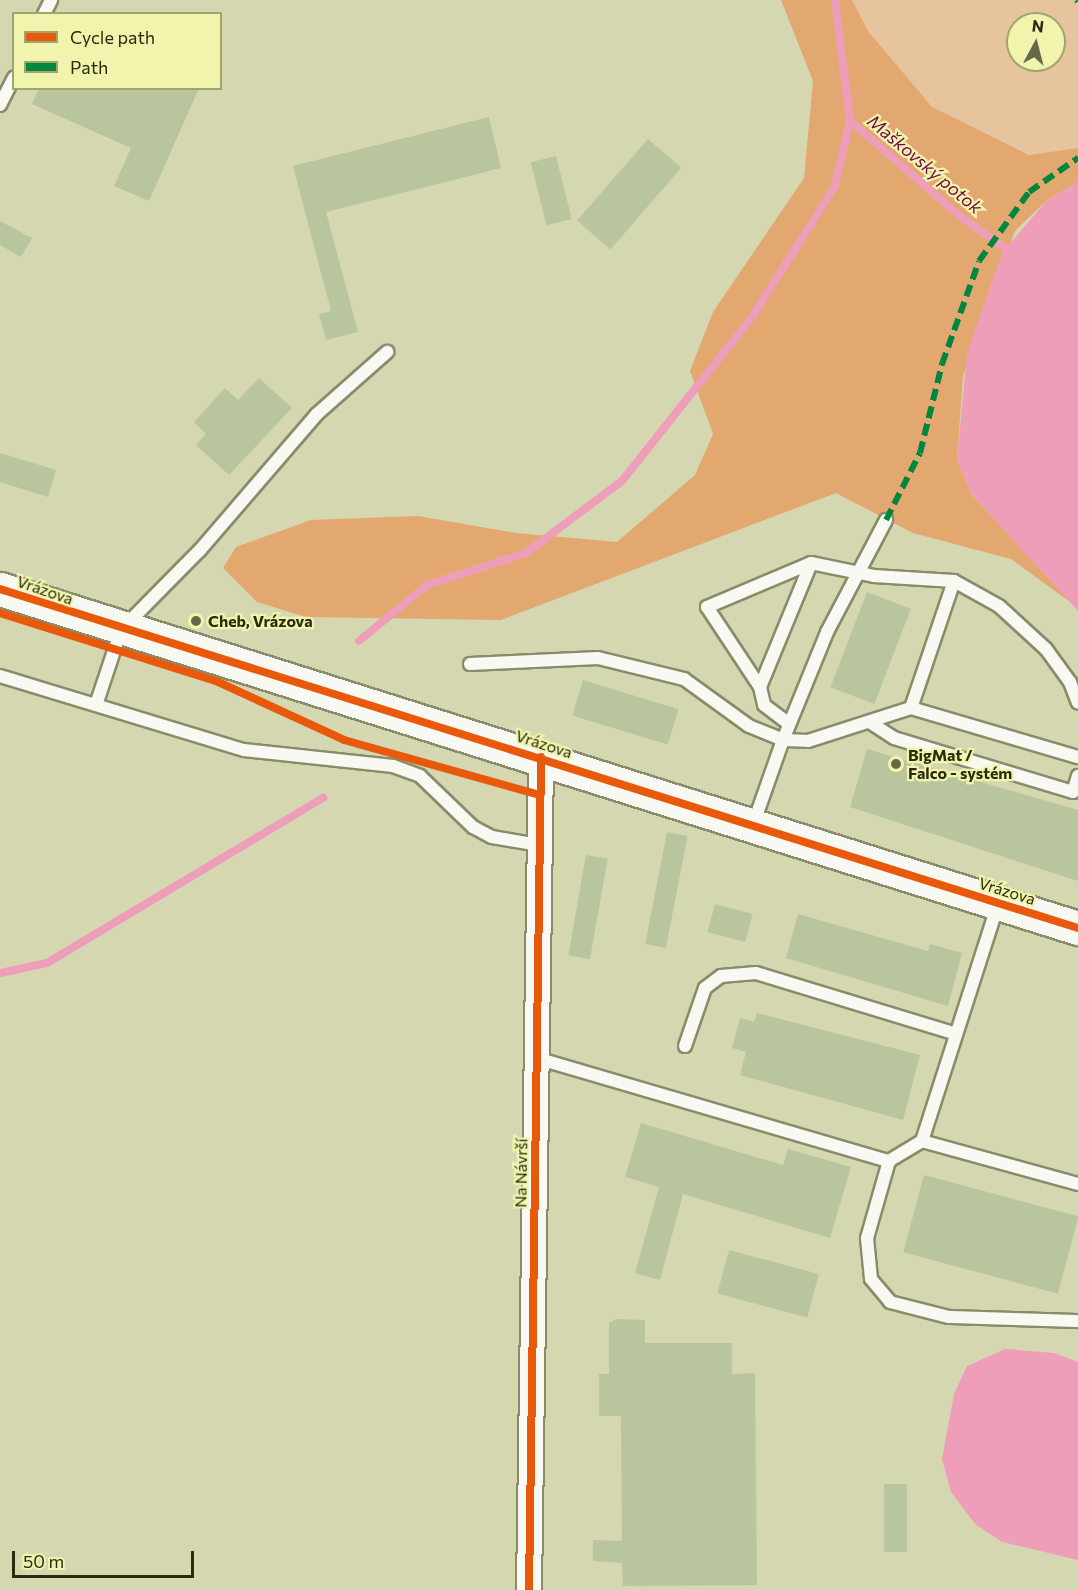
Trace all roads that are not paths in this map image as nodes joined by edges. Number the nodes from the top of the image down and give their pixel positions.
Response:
1 (12, 81) edge
2 (0, 105) edge
3 (387, 352) dead end
4 (886, 520) dead end
5 (811, 563) junction
6 (857, 572) junction
7 (954, 581) junction
8 (0, 590) edge
9 (121, 630) junction
10 (470, 664) dead end
11 (0, 676) edge
12 (760, 687) junction
13 (97, 702) junction
14 (1078, 703) edge
15 (911, 708) junction
16 (871, 723) junction
17 (789, 724) junction
18 (783, 740) junction
19 (541, 757) junction
20 (1078, 757) edge
21 (1078, 776) edge
22 (752, 826) junction
23 (539, 845) junction
24 (998, 903) junction
25 (1078, 928) edge
26 (954, 1033) junction
27 (685, 1046) dead end
28 (536, 1058) junction
29 (922, 1141) junction
30 (889, 1161) junction
31 (1078, 1184) edge
32 (1078, 1321) edge
33 (529, 1590) edge

1 - 2 lane
3 - 9 lane
4 - 6 lane
5 - 6 lane
5 - 12 lane
5 - 12 lane
6 - 7 lane
6 - 17 lane
7 - 14 lane
7 - 15 lane
8 - 9 street, Vrázova
9 - 13 lane
9 - 19 street, Vrázova
10 - 18 lane
11 - 13 lane
12 - 17 lane
13 - 23 lane
15 - 16 lane
15 - 20 lane
16 - 18 lane
16 - 21 lane
17 - 18 lane
18 - 22 lane
19 - 22 street, Vrázova
19 - 23 street, Na Návrší
22 - 24 street, Vrázova
23 - 28 street, Na Návrší
24 - 25 street, Vrázova
24 - 26 lane
26 - 27 lane
26 - 29 lane
28 - 30 lane
28 - 33 street, Na Návrší
29 - 30 lane
29 - 31 lane
30 - 32 lane

